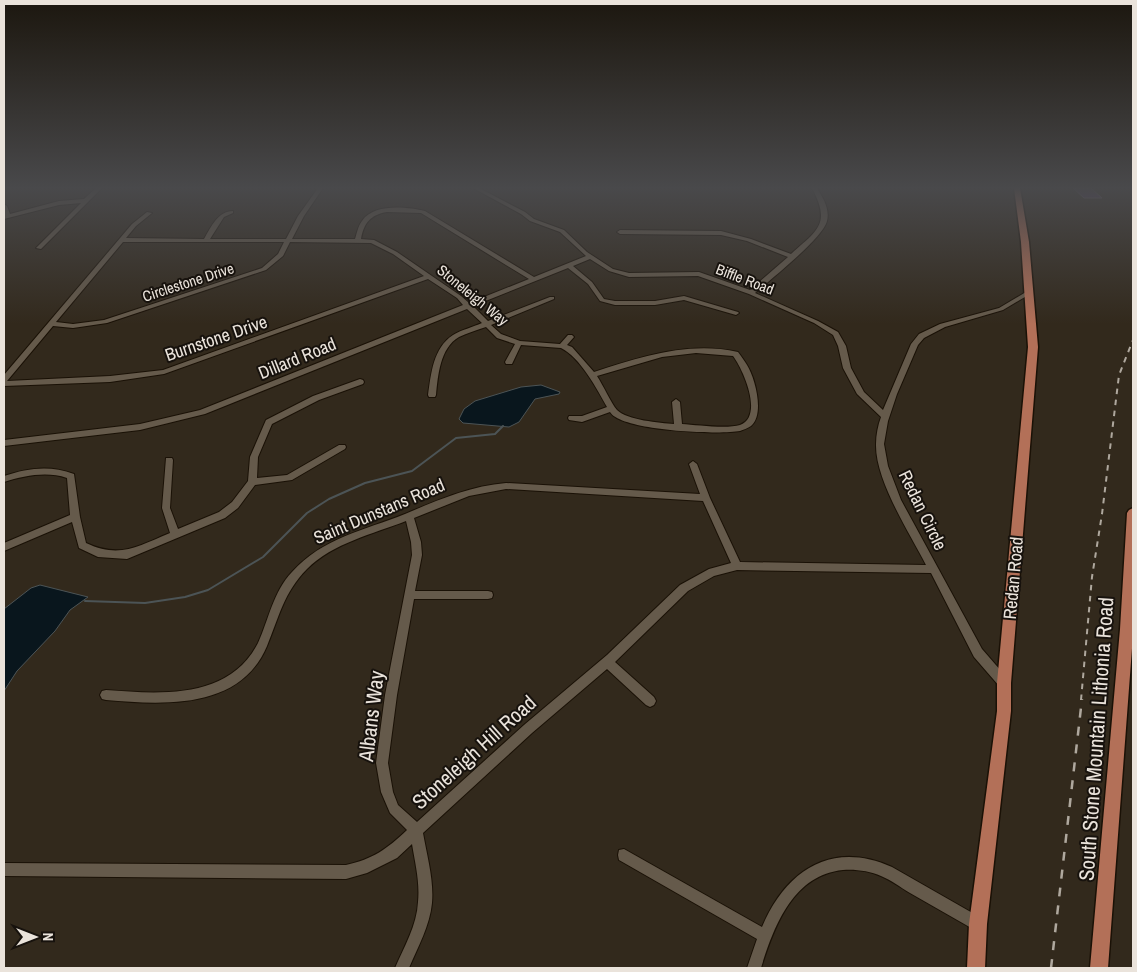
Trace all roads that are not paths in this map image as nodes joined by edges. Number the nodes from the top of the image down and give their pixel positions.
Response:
1 (54, 233) edge
2 (127, 233) edge
3 (210, 233) edge
4 (293, 233) edge
5 (360, 233) edge
6 (458, 233) edge
7 (565, 233) edge
8 (722, 233) edge
9 (816, 233) edge
10 (1024, 233) edge
11 (122, 240) junction
12 (206, 240) junction
13 (289, 241) junction
14 (358, 241) junction
15 (39, 248) dead end
16 (791, 256) junction
17 (590, 257) junction
18 (569, 266) junction
19 (429, 276) junction
20 (533, 279) junction
21 (751, 293) junction
22 (1028, 293) junction
23 (552, 298) dead end
24 (468, 306) junction
25 (736, 313) dead end
26 (50, 324) junction
27 (487, 324) junction
28 (570, 337) dead end
29 (519, 343) junction
30 (562, 346) junction
31 (661, 353) joint
32 (509, 362) dead end
33 (593, 375) junction
34 (4, 380) edge
35 (360, 382) dead end
36 (4, 384) edge
37 (432, 395) dead end
38 (676, 402) dead end
39 (612, 408) junction
40 (886, 417) junction
41 (572, 418) dead end
42 (678, 426) junction
43 (4, 443) edge
44 (342, 447) dead end
45 (169, 460) dead end
46 (693, 464) dead end
47 (4, 478) edge
48 (252, 482) junction
49 (706, 498) junction
50 (1133, 513) edge
51 (409, 516) junction
52 (75, 517) junction
53 (175, 534) junction
54 (4, 547) edge
55 (737, 566) junction
56 (934, 569) junction
57 (409, 595) junction
58 (488, 595) dead end
59 (607, 662) junction
60 (1004, 683) junction
61 (106, 695) dead end
62 (650, 701) dead end
63 (416, 830) junction
64 (624, 855) dead end
65 (4, 870) edge
66 (978, 924) junction
67 (764, 936) junction
68 (402, 968) edge
69 (754, 968) edge
70 (976, 968) edge
71 (1099, 968) edge

1 - 15 street
2 - 11 street
3 - 12 street
4 - 13 street, Circlestone Drive
5 - 14 street
6 - 20 street
7 - 17 street, Biffle Road
8 - 16 street
9 - 16 street
10 - 22 main road, Redan Road
11 - 12 street, Stoneleigh Way
11 - 26 street
12 - 13 street, Stoneleigh Way
13 - 14 street, Stoneleigh Way
13 - 26 street, Circlestone Drive
14 - 19 street, Stoneleigh Way
16 - 21 street
17 - 18 street, Dillard Road
17 - 21 street, Biffle Road
18 - 20 street, Dillard Road
18 - 25 street
19 - 24 street, Stoneleigh Way
19 - 36 street, Burnstone Drive
20 - 24 street, Dillard Road
21 - 40 street, Biffle Road
22 - 40 street, Redan Circle
22 - 60 main road, Redan Road
23 - 27 street
24 - 27 street, Stoneleigh Way
24 - 43 street, Dillard Road
26 - 34 street
27 - 29 street, Stoneleigh Way
27 - 37 street
28 - 30 street
29 - 30 street, Stoneleigh Way
29 - 32 street
30 - 33 street
31 - 33 street
31 - 42 street
33 - 39 street
35 - 48 street
38 - 42 street
39 - 41 street
39 - 42 street
40 - 56 street, Redan Circle
44 - 48 street
45 - 53 street
46 - 49 street
47 - 52 street
48 - 53 street
49 - 51 street, Saint Dunstans Road
49 - 55 street
50 - 71 main road, South Stone Mountain Lithonia Road
51 - 57 street, Albans Way
51 - 61 street, Saint Dunstans Road
52 - 53 street
52 - 54 street
55 - 56 street, Stoneleigh Hill Road
55 - 59 street, Stoneleigh Hill Road
56 - 60 street, Redan Circle
57 - 58 street
57 - 63 street, Albans Way
59 - 62 street
59 - 63 street, Stoneleigh Hill Road
60 - 66 main road, Redan Road
63 - 65 street, Stoneleigh Hill Road
63 - 68 street
64 - 67 street
66 - 67 street
66 - 70 main road, Redan Road
67 - 69 street

